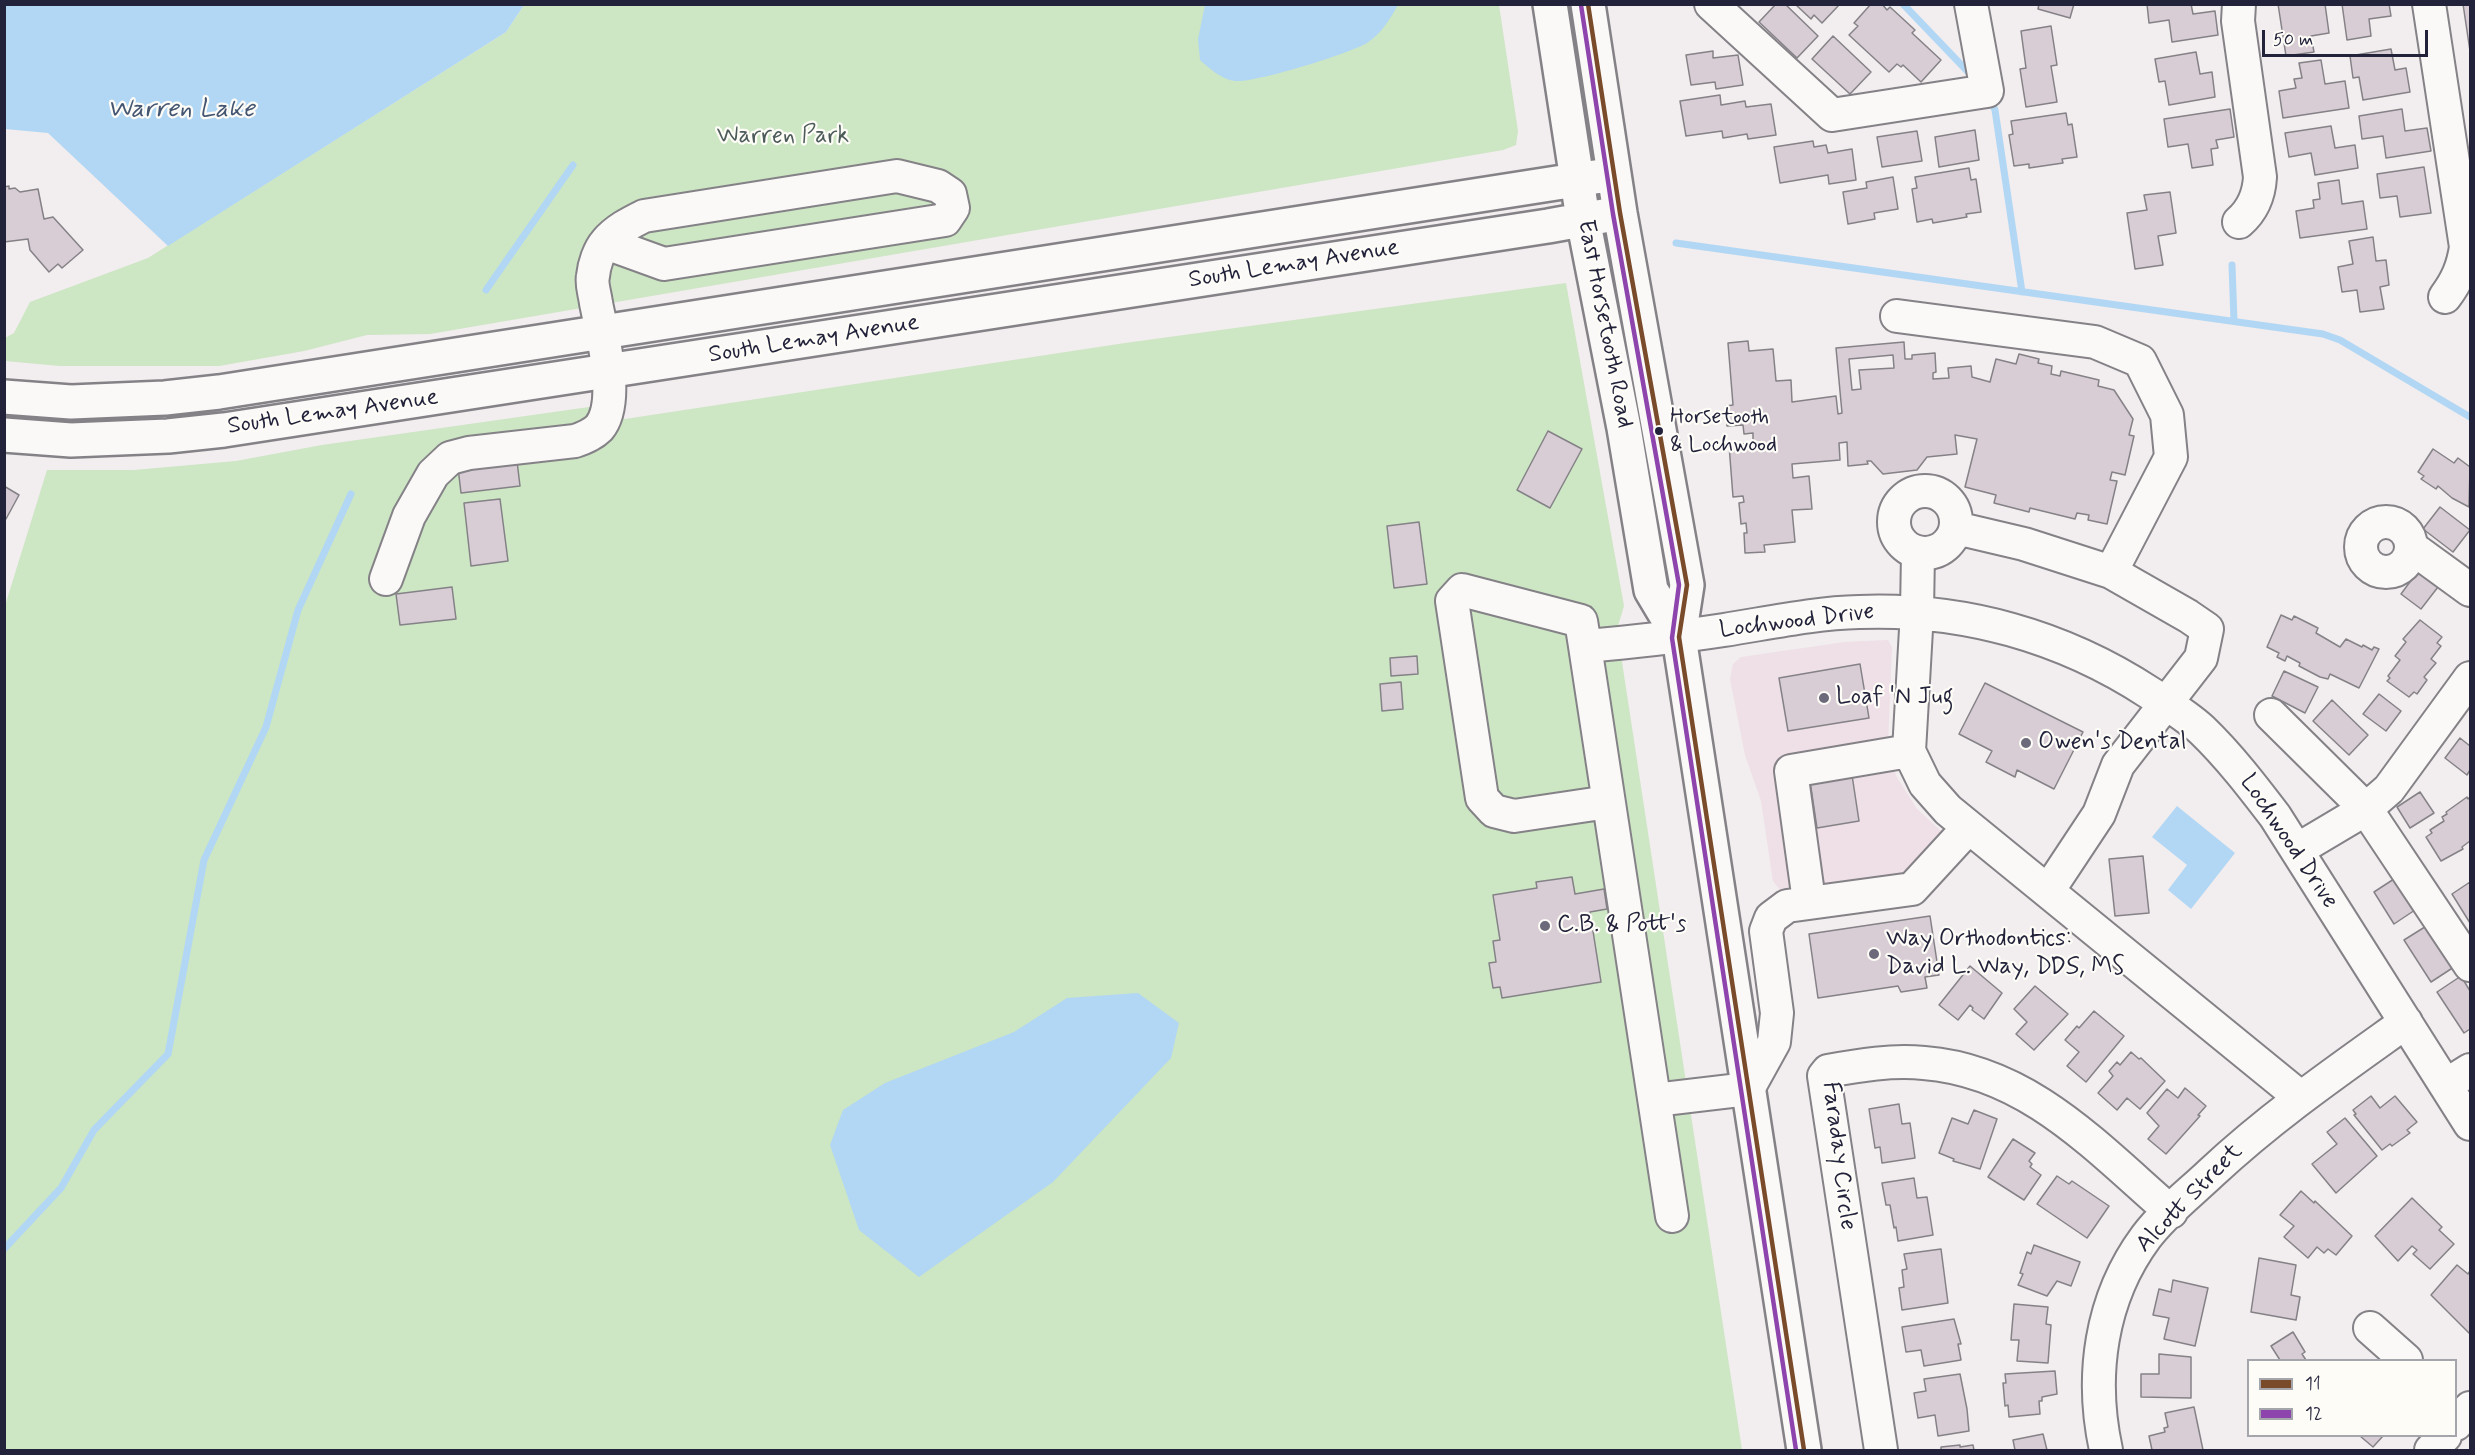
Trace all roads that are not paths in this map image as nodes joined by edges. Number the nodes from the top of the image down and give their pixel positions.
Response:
1 (1550, 4) edge
2 (1588, 4) edge
3 (1711, 4) edge
4 (1971, 4) edge
5 (2239, 4) edge
6 (2429, 4) edge
7 (1614, 174) junction
8 (1578, 181) junction
9 (1620, 213) junction
10 (1583, 219) junction
11 (2239, 222) dead end
12 (606, 243) junction
13 (2445, 297) dead end
14 (1897, 315) dead end
15 (602, 331) junction
16 (608, 372) junction
17 (4, 397) edge
18 (4, 435) edge
19 (1956, 528) junction
20 (2410, 547) dead end
21 (1918, 553) junction
22 (2111, 572) junction
23 (386, 579) dead end
24 (2470, 590) edge
25 (1917, 612) junction
26 (1679, 637) junction
27 (1585, 646) junction
28 (2470, 678) edge
29 (2165, 703) junction
30 (2271, 715) dead end
31 (1909, 752) junction
32 (1608, 802) junction
33 (2366, 809) junction
34 (1969, 827) junction
35 (2297, 850) junction
36 (2048, 891) junction
37 (1809, 901) junction
38 (2470, 965) edge
39 (2406, 1022) junction
40 (2458, 1078) edge
41 (1748, 1089) junction
42 (2300, 1097) junction
43 (1654, 1100) junction
44 (2470, 1124) edge
45 (2170, 1212) junction
46 (1671, 1216) dead end
47 (2370, 1328) dead end
48 (2405, 1359) edge
49 (2443, 1437) edge
50 (1804, 1450) edge
51 (1881, 1450) edge
52 (2106, 1450) edge
53 (2431, 1450) edge

1 - 8 main road, East Horsetooth Road
2 - 7 main road, East Horsetooth Road
3 - 4 street
5 - 11 street
6 - 13 street
7 - 8 main road, South Lemay Avenue
7 - 9 main road, East Horsetooth Road
8 - 10 main road, East Horsetooth Road
8 - 15 main road, South Lemay Avenue
9 - 10 main road, South Lemay Avenue
9 - 26 main road, East Horsetooth Road
10 - 16 main road, South Lemay Avenue
10 - 26 main road, East Horsetooth Road
12 - 12 street
12 - 15 street
14 - 22 street
15 - 16 street
15 - 17 main road, South Lemay Avenue
16 - 18 main road, South Lemay Avenue
16 - 23 street
19 - 21 street
19 - 21 street
19 - 22 street
20 - 24 street
21 - 25 street
22 - 29 street
25 - 26 street, Lochwood Drive
25 - 29 street, Lochwood Drive
25 - 31 street
26 - 27 street, Lochwood Drive
26 - 41 main road, East Horsetooth Road
27 - 32 street
27 - 32 street
28 - 33 street
29 - 35 street, Lochwood Drive
29 - 36 street
30 - 33 street
31 - 34 street
31 - 37 street
32 - 43 street
33 - 35 street
33 - 38 street
34 - 36 street
34 - 37 street
35 - 39 street, Lochwood Drive
36 - 42 street
37 - 41 street
39 - 40 street, Lochwood Drive
39 - 42 street, Alcott Street
40 - 44 street, Lochwood Drive
41 - 43 street
41 - 50 main road, East Horsetooth Road
42 - 45 street, Alcott Street
43 - 46 street
45 - 51 street, Faraday Circle
45 - 52 street, Alcott Street
47 - 48 street
49 - 53 street

